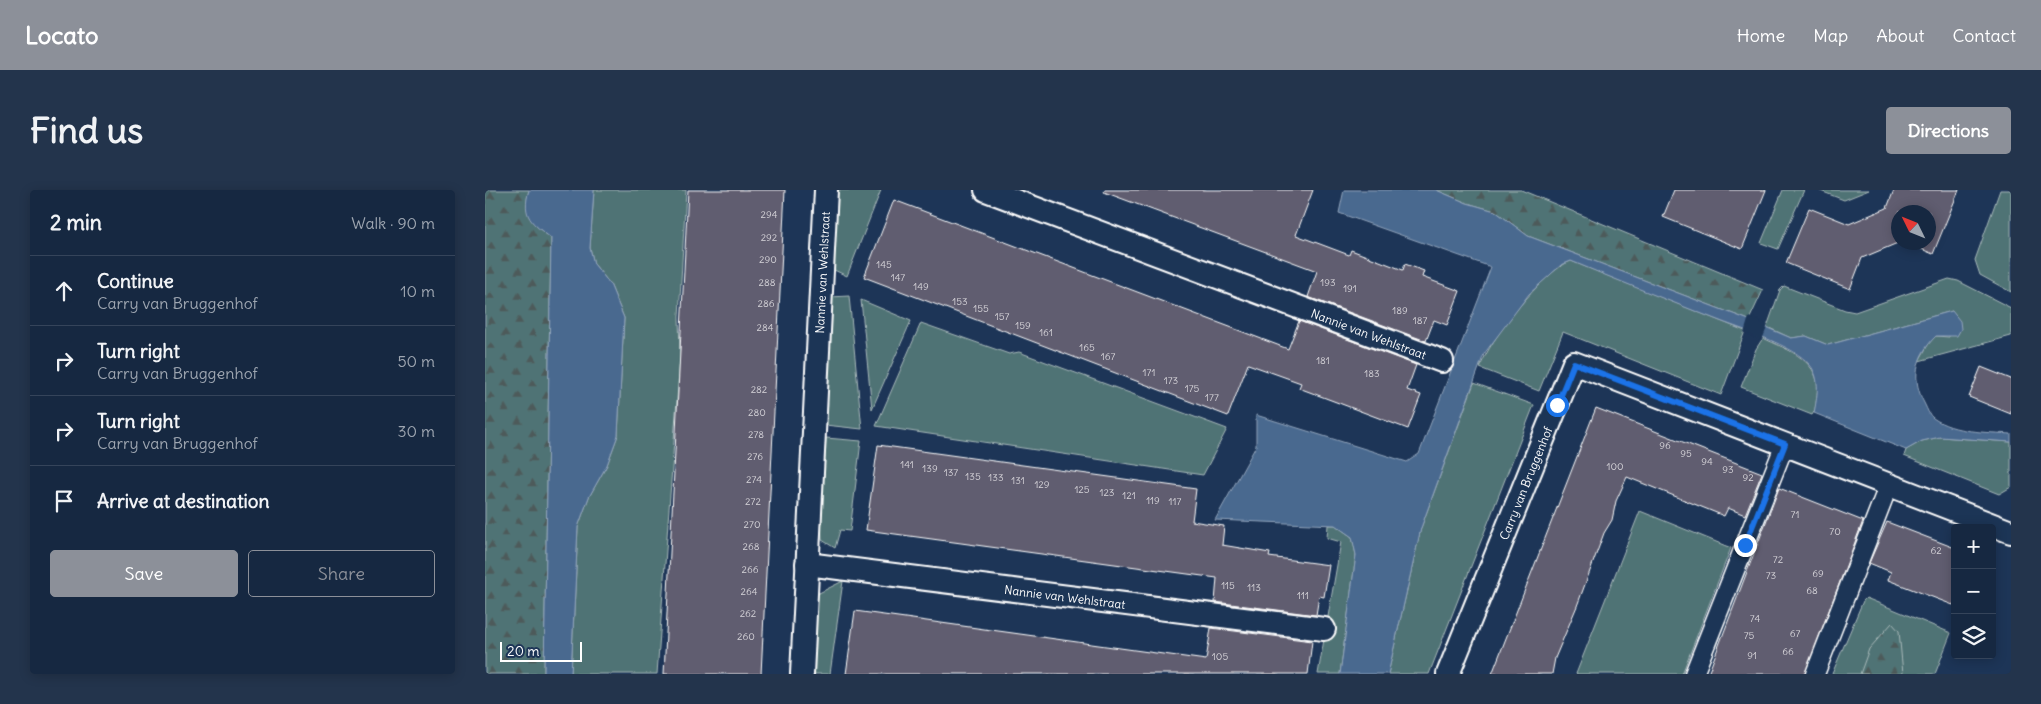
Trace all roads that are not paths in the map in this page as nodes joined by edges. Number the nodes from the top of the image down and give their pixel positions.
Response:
1 (825, 190) edge
2 (986, 190) edge
3 (1442, 361) dead end
4 (1785, 444) junction
5 (1889, 484) junction
6 (2011, 532) edge
7 (807, 564) junction
8 (1324, 629) dead end
9 (802, 674) edge
10 (1448, 674) edge
11 (1694, 674) edge
12 (1815, 674) edge

1 - 7 street, Nannie van Wehlstraat
2 - 3 street, Nannie van Wehlstraat
4 - 5 street, Carry van Bruggenhof
4 - 10 street, Carry van Bruggenhof
4 - 11 street
5 - 6 street, Carry van Bruggenhof
5 - 12 street
7 - 8 street, Nannie van Wehlstraat
7 - 9 street, Nannie van Wehlstraat

